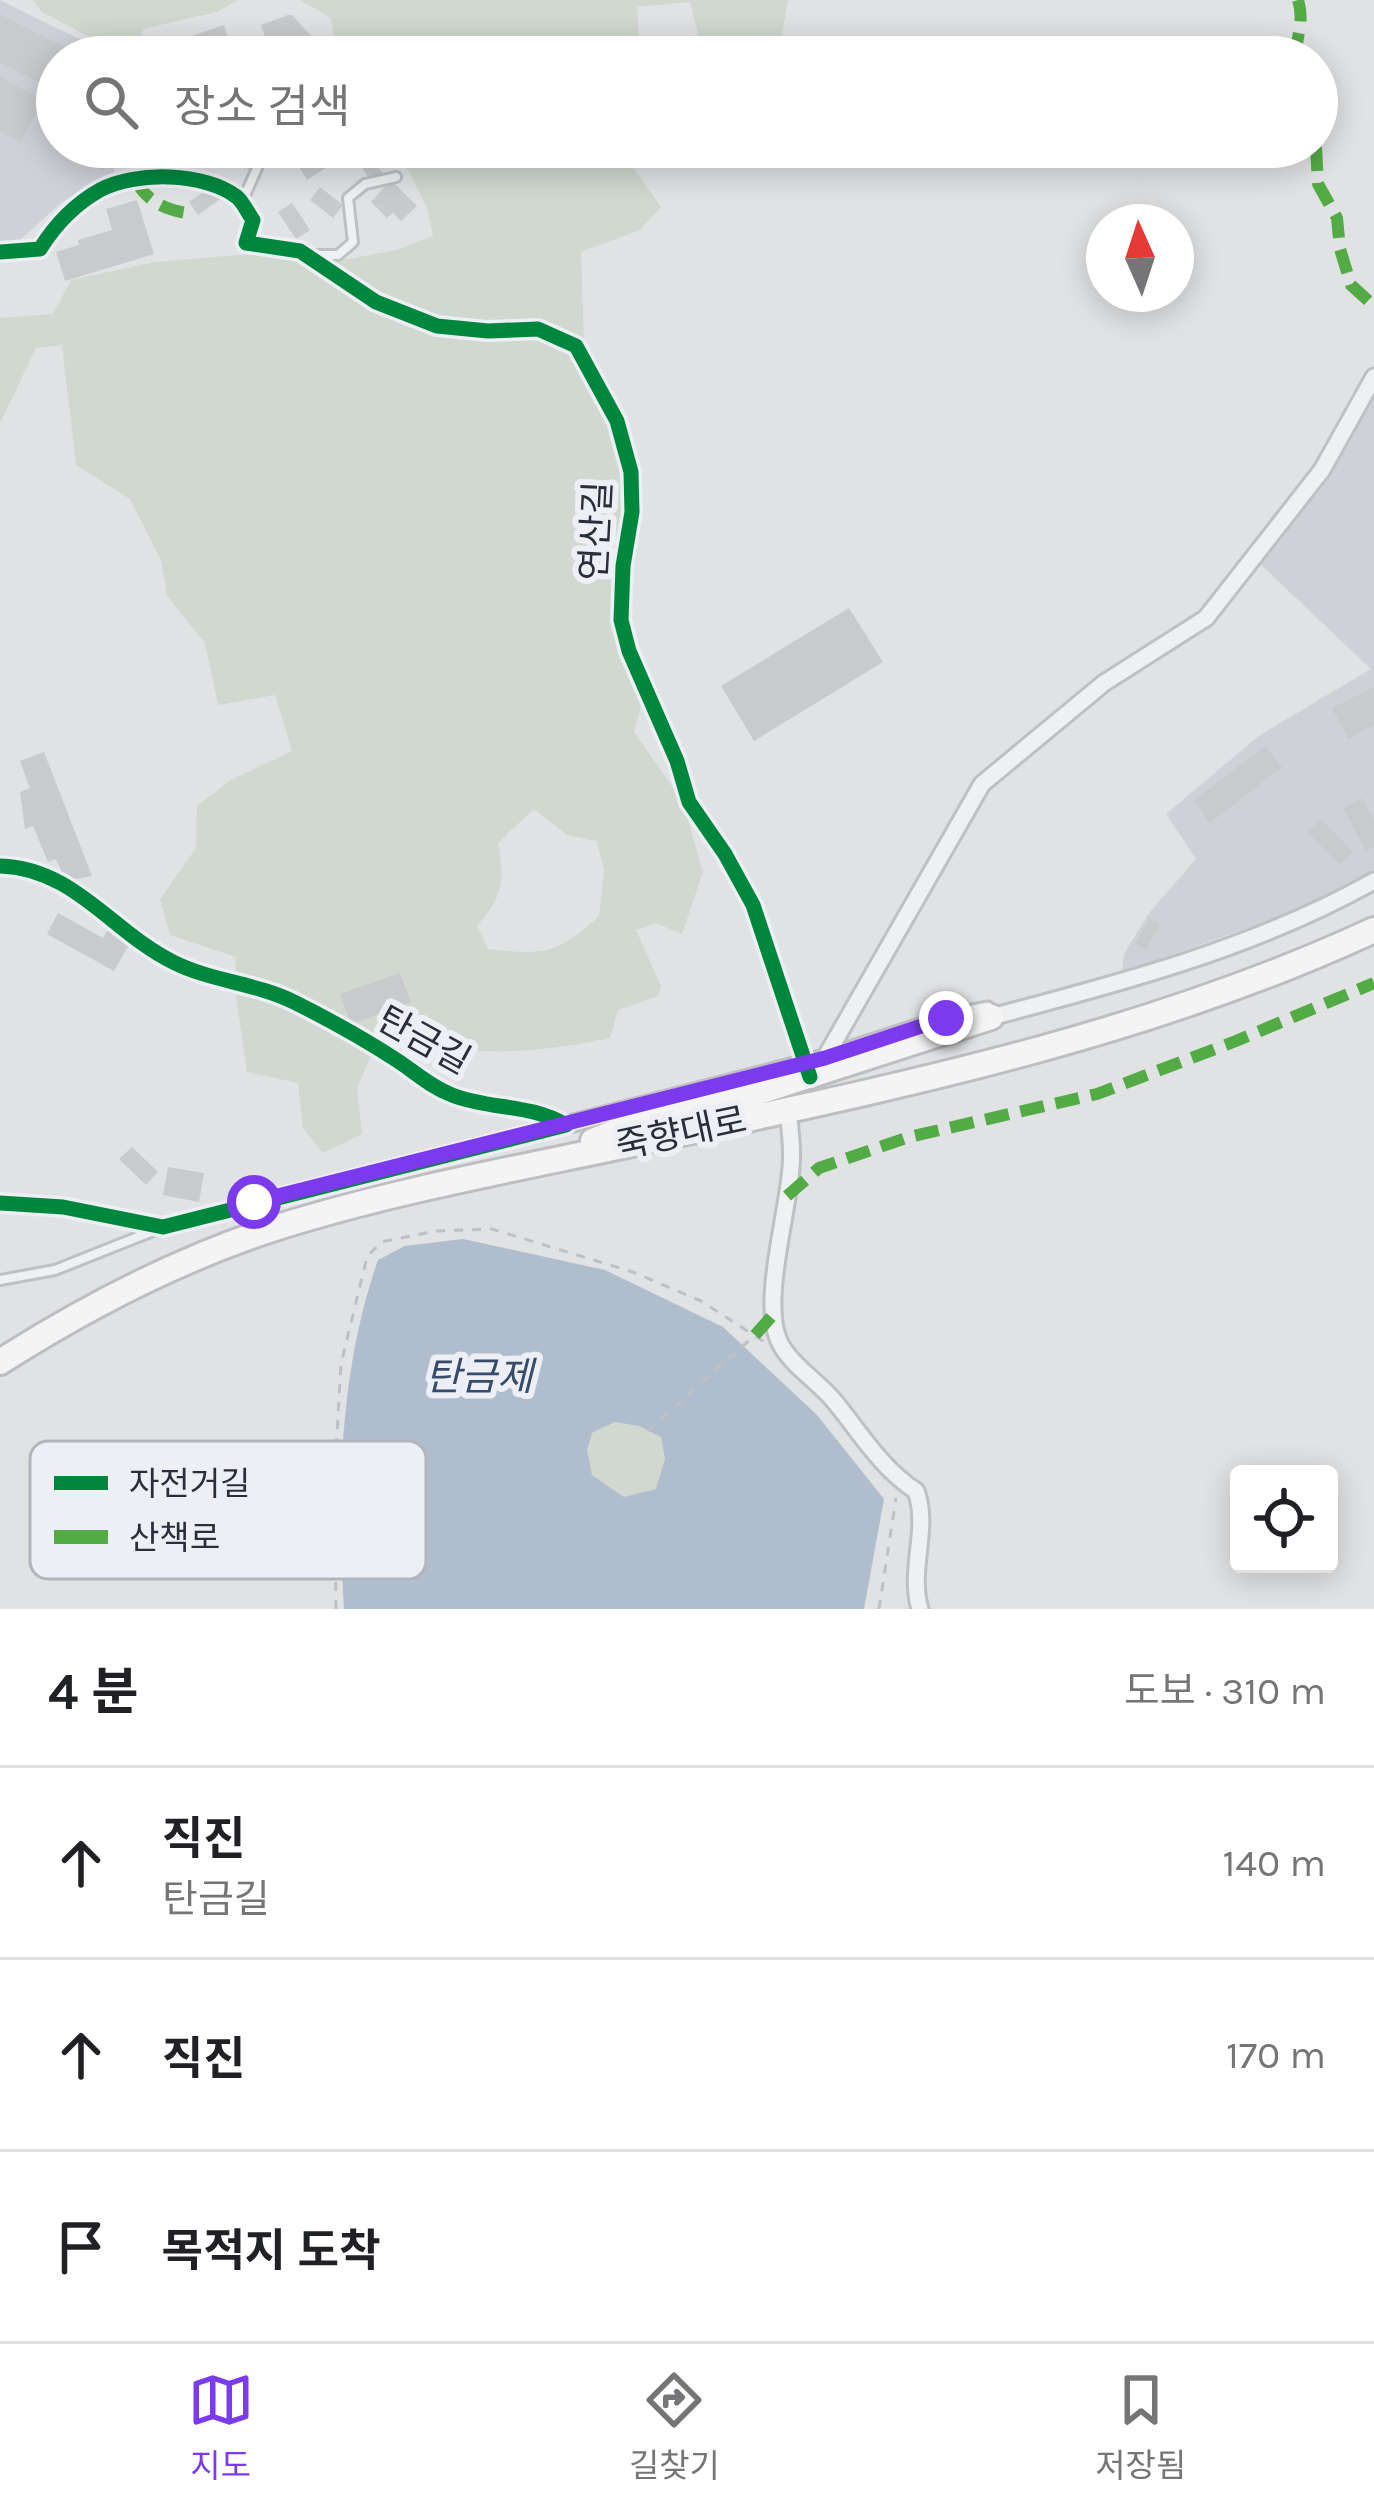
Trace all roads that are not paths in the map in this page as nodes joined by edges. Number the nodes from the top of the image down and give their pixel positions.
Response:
1 (166, 168) edge
2 (255, 168) edge
3 (396, 177) dead end
4 (166, 179) junction
5 (242, 203) junction
6 (0, 252) edge
7 (305, 255) junction
8 (1374, 377) edge
9 (0, 866) edge
10 (1374, 881) edge
11 (1374, 930) edge
12 (1374, 944) edge
13 (1309, 958) junction
14 (992, 1017) joint
15 (813, 1066) junction
16 (788, 1111) junction
17 (566, 1125) junction
18 (526, 1167) junction
19 (0, 1203) edge
20 (163, 1227) junction
21 (0, 1280) edge
22 (0, 1362) edge
23 (920, 1609) edge

1 - 4 lane
2 - 5 lane
3 - 7 lane
4 - 5 street
4 - 6 street
5 - 7 street, 연산길
7 - 15 street, 연산길
8 - 15 street
9 - 17 street, 탄금길
10 - 14 street
11 - 13 main road, 죽향대로
12 - 13 main road
13 - 16 main road, 죽향대로
14 - 15 main road
15 - 17 street
15 - 18 main road
16 - 18 main road, 죽향대로
16 - 23 street
17 - 20 street
18 - 22 main road, 죽향대로
19 - 20 street
20 - 21 lane

